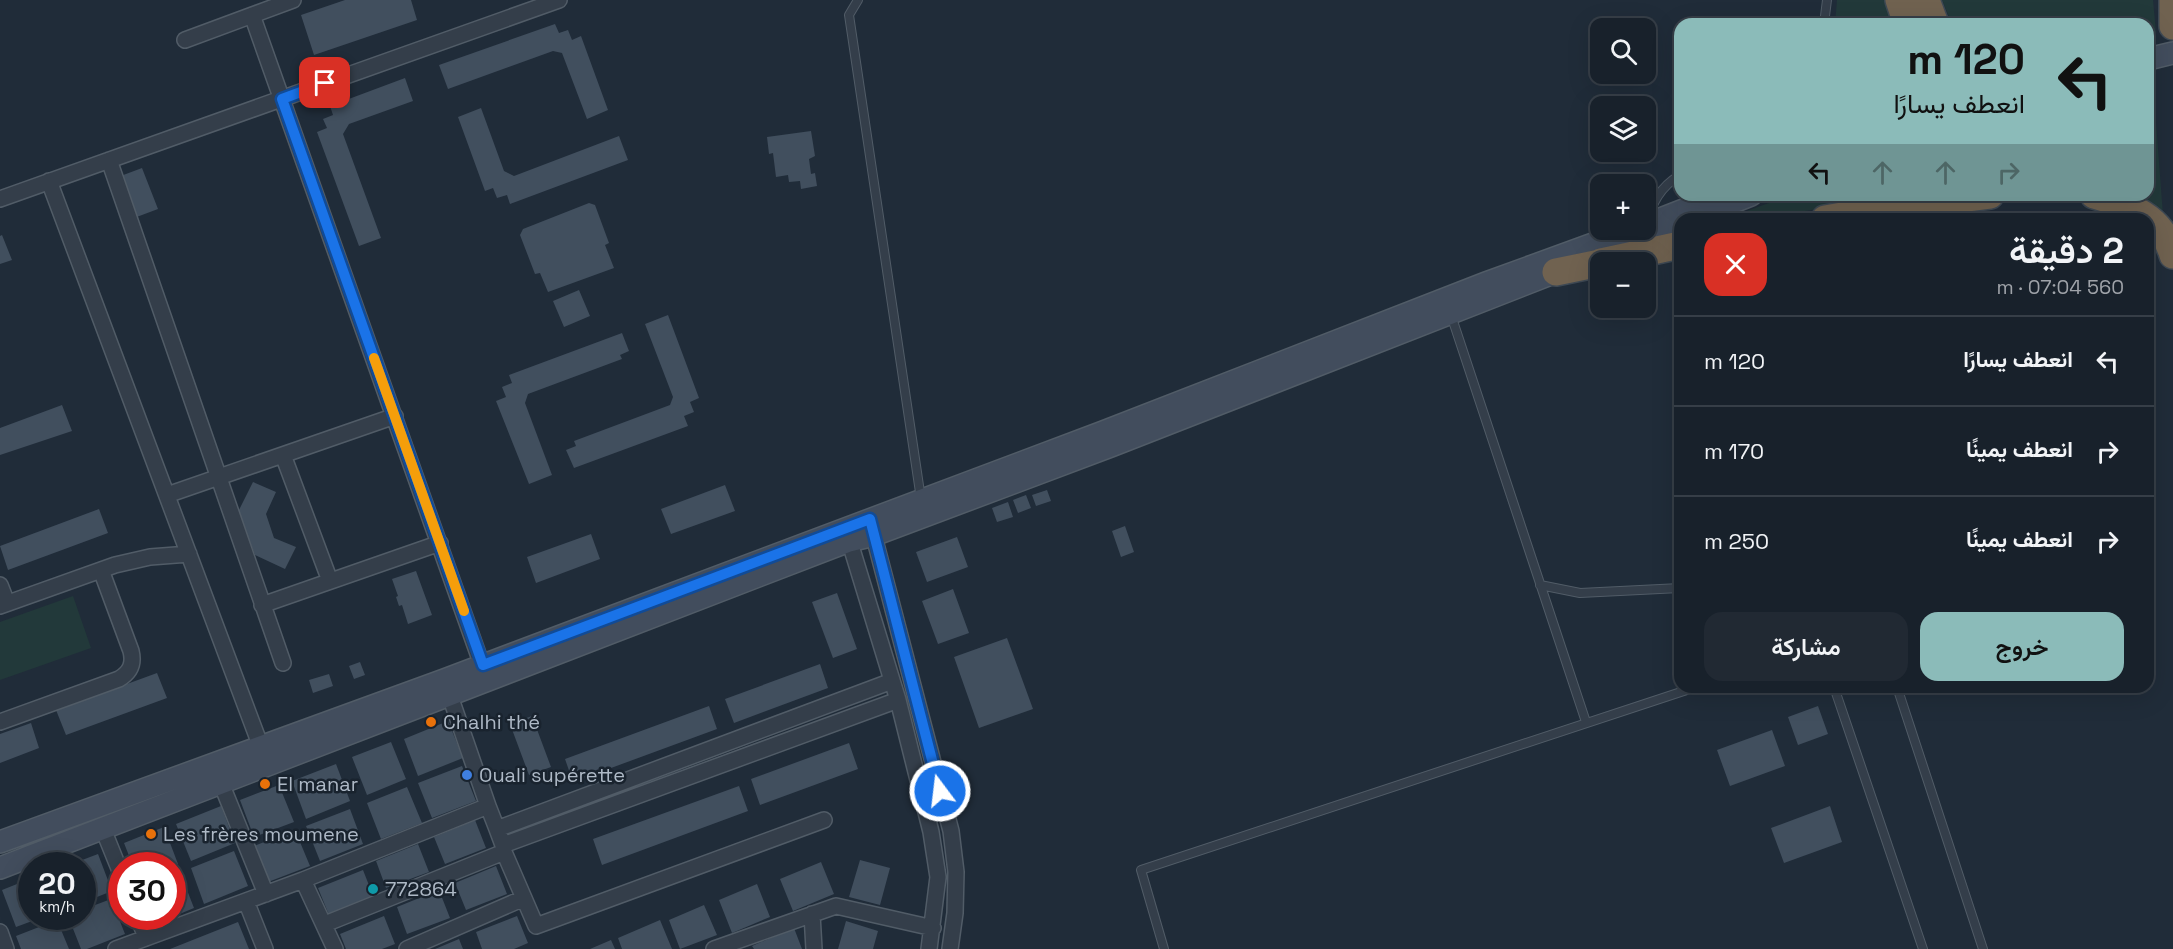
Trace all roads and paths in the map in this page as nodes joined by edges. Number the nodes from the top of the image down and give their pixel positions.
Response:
1 (293, 0) edge
2 (560, 0) edge
3 (858, 0) edge
4 (1827, 0) edge
5 (1899, 0) edge
6 (1926, 0) edge
7 (2171, 0) edge
8 (252, 15) junction
9 (2172, 16) edge
10 (1825, 18) edge
11 (1904, 18) edge
12 (1933, 18) edge
13 (2173, 26) edge
14 (185, 40) dead end
15 (2173, 53) edge
16 (2154, 58) edge
17 (282, 99) junction
18 (109, 160) junction
19 (1674, 179) edge
20 (49, 182) junction
21 (1656, 197) edge
22 (0, 199) edge
23 (1707, 201) edge
24 (1736, 201) edge
25 (1943, 201) edge
26 (2114, 201) edge
27 (1676, 213) edge
28 (1705, 213) edge
29 (1859, 213) edge
30 (2141, 213) edge
31 (1674, 214) edge
32 (1656, 221) edge
33 (2154, 221) edge
34 (1674, 225) edge
35 (1609, 240) edge
36 (1674, 246) edge
37 (1649, 252) edge
38 (2173, 255) edge
39 (1590, 265) edge
40 (1556, 272) junction
41 (1447, 307) junction
42 (395, 416) junction
43 (283, 454) junction
44 (219, 477) junction
45 (167, 495) junction
46 (924, 507) junction
47 (872, 527) junction
48 (847, 534) junction
49 (440, 543) junction
50 (189, 554) junction
51 (100, 570) junction
52 (330, 581) junction
53 (0, 585) edge
54 (1540, 585) junction
55 (1674, 588) edge
56 (3, 604) edge
57 (262, 605) junction
58 (283, 663) dead end
59 (483, 665) junction
60 (892, 681) junction
61 (1677, 693) edge
62 (1836, 693) edge
63 (1899, 693) edge
64 (450, 696) junction
65 (898, 700) junction
66 (0, 722) edge
67 (1586, 722) junction
68 (261, 747) junction
69 (221, 783) junction
70 (488, 806) junction
71 (824, 820) dead end
72 (103, 829) junction
73 (497, 829) junction
74 (0, 842) edge
75 (503, 848) junction
76 (112, 852) edge
77 (0, 868) edge
78 (303, 880) junction
79 (266, 894) junction
80 (524, 898) junction
81 (246, 901) junction
82 (812, 914) junction
83 (325, 924) junction
84 (933, 928) junction
85 (143, 930) edge
86 (0, 932) edge
87 (146, 938) junction
88 (6, 949) edge
89 (116, 949) edge
90 (265, 949) edge
91 (335, 949) edge
92 (407, 949) edge
93 (714, 949) edge
94 (814, 949) edge
95 (929, 949) edge
96 (950, 949) edge
97 (1164, 949) edge
98 (1923, 949) edge
99 (1983, 949) edge

1 - 8 street
2 - 17 street
3 - 46 lane
4 - 10 lane
5 - 11 highway
6 - 12 highway
7 - 9 highway
8 - 14 street
8 - 17 street
9 - 13 highway
15 - 16 main road
17 - 18 street
17 - 42 street
18 - 20 street
18 - 44 street
19 - 21 lane
20 - 22 street
20 - 45 street
23 - 27 main road
24 - 28 main road
25 - 29 highway
26 - 30 highway
31 - 32 main road
33 - 38 highway
34 - 40 main road
35 - 41 main road
36 - 37 highway
39 - 40 highway
40 - 41 main road
41 - 46 main road
41 - 54 lane
42 - 43 street
42 - 49 street
43 - 44 street
43 - 52 street
44 - 45 street
44 - 57 street
45 - 50 street
46 - 47 main road
47 - 48 main road
47 - 96 street
48 - 59 main road
48 - 60 street
48 - 64 main road
49 - 52 street
49 - 59 street
50 - 51 street
50 - 68 street
51 - 56 street
51 - 66 street
52 - 57 street
53 - 56 street
54 - 55 lane
54 - 67 lane
57 - 58 street
59 - 68 main road
60 - 65 street
60 - 73 street
61 - 67 lane
62 - 98 lane
63 - 99 lane
64 - 69 main road
64 - 70 street
65 - 75 street
65 - 84 street
67 - 97 lane
68 - 74 main road
69 - 72 main road
69 - 79 street
70 - 73 street
70 - 78 street
71 - 80 street
72 - 76 street
72 - 77 main road
73 - 75 street
75 - 80 street
75 - 83 street
78 - 79 street
78 - 83 street
79 - 81 street
80 - 92 street
81 - 87 street
81 - 90 street
82 - 84 street
82 - 93 street
82 - 94 street
83 - 91 street
84 - 95 street
85 - 87 street
86 - 88 street
87 - 89 street

